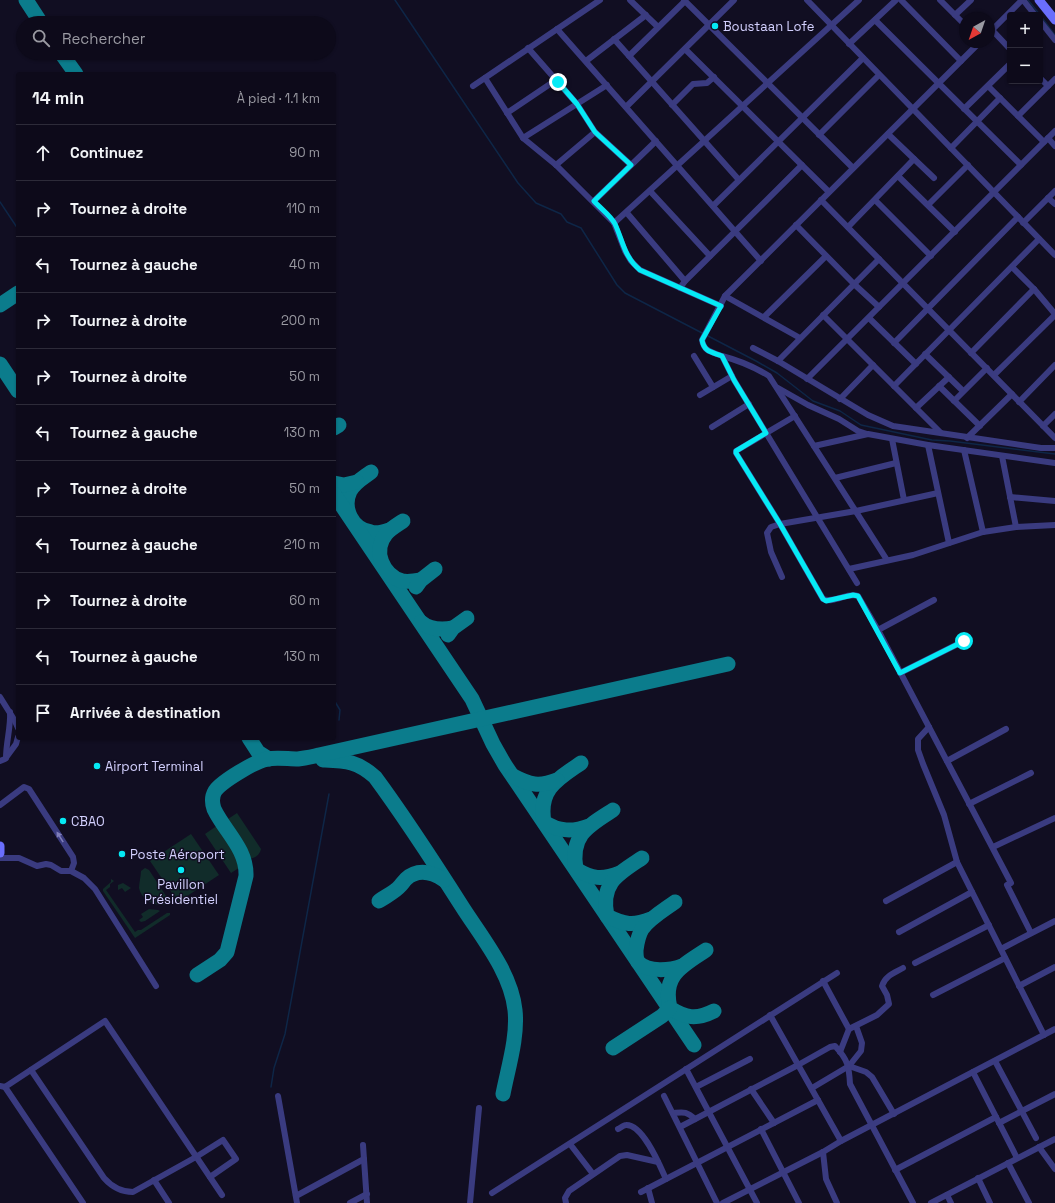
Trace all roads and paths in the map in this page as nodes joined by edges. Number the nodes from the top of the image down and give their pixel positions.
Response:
1 (600, 0) edge
2 (630, 0) edge
3 (734, 0) edge
4 (807, 0) edge
5 (859, 0) edge
6 (896, 0) edge
7 (901, 0) edge
8 (940, 0) edge
9 (970, 0) edge
10 (1023, 0) edge
11 (1039, 0) edge
12 (688, 1) edge
13 (1033, 12) edge
14 (646, 15) junction
15 (955, 15) junction
16 (959, 19) edge
17 (875, 20) junction
18 (1055, 20) edge
19 (709, 25) junction
20 (831, 25) junction
21 (1043, 25) edge
22 (658, 27) junction
23 (995, 27) edge
24 (558, 29) junction
25 (995, 36) edge
26 (614, 39) junction
27 (1055, 40) edge
28 (849, 44) junction
29 (1007, 46) edge
30 (528, 48) junction
31 (974, 48) edge
32 (686, 49) junction
33 (629, 56) junction
34 (864, 58) junction
35 (961, 60) junction
36 (586, 61) junction
37 (1007, 67) edge
38 (879, 75) junction
39 (714, 77) junction
40 (485, 78) junction
41 (1055, 79) edge
42 (556, 80) junction
43 (1043, 81) edge
44 (652, 82) junction
45 (768, 83) junction
46 (938, 83) junction
47 (606, 85) junction
48 (473, 86) dead end
49 (988, 86) junction
50 (1048, 86) junction
51 (1000, 98) junction
52 (577, 104) junction
53 (672, 105) junction
54 (743, 106) junction
55 (626, 107) junction
56 (913, 109) junction
57 (964, 109) junction
58 (507, 113) junction
59 (1018, 116) junction
60 (803, 118) junction
61 (977, 122) junction
62 (1055, 131) edge
63 (595, 132) junction
64 (819, 134) junction
65 (888, 134) junction
66 (523, 138) junction
67 (1046, 140) junction
68 (656, 141) junction
69 (704, 142) junction
70 (778, 142) junction
71 (1055, 146) edge
72 (951, 148) junction
73 (914, 159) junction
74 (556, 165) junction
75 (631, 165) junction
76 (802, 165) junction
77 (1021, 165) junction
78 (678, 166) junction
79 (968, 166) junction
80 (853, 168) junction
81 (898, 176) junction
82 (934, 178) dead end
83 (739, 180) junction
84 (650, 191) junction
85 (829, 192) junction
86 (994, 192) junction
87 (1053, 194) edge
88 (821, 200) junction
89 (875, 200) junction
90 (594, 201) junction
91 (1055, 204) edge
92 (928, 205) junction
93 (713, 206) junction
94 (626, 213) junction
95 (1018, 218) junction
96 (614, 223) junction
97 (1023, 223) junction
98 (796, 225) junction
99 (848, 227) junction
100 (735, 231) junction
101 (954, 232) junction
102 (1039, 239) junction
103 (1055, 255) edge
104 (710, 256) junction
105 (826, 256) junction
106 (930, 256) junction
107 (879, 259) junction
108 (760, 261) junction
109 (1012, 267) junction
110 (685, 280) junction
111 (903, 283) junction
112 (854, 284) junction
113 (680, 288) junction
114 (1034, 289) junction
115 (726, 296) junction
116 (721, 306) junction
117 (879, 307) junction
118 (928, 308) junction
119 (1055, 315) edge
120 (823, 316) junction
121 (764, 317) junction
122 (868, 318) junction
123 (949, 330) junction
124 (800, 338) junction
125 (847, 339) junction
126 (894, 342) junction
127 (753, 348) dead end
128 (971, 353) junction
129 (925, 354) junction
130 (694, 356) dead end
131 (722, 356) junction
132 (778, 361) junction
133 (916, 364) junction
134 (873, 365) junction
135 (1055, 365) edge
136 (987, 368) junction
137 (994, 375) junction
138 (732, 376) junction
139 (948, 376) junction
140 (807, 379) junction
141 (894, 386) junction
142 (939, 386) junction
143 (713, 387) junction
144 (777, 388) junction
145 (963, 391) junction
146 (1012, 394) junction
147 (700, 395) dead end
148 (840, 398) junction
149 (954, 400) junction
150 (1019, 402) junction
151 (749, 404) junction
152 (916, 408) junction
153 (1055, 414) edge
154 (795, 416) junction
155 (980, 426) junction
156 (1043, 426) junction
157 (712, 427) dead end
158 (766, 433) junction
159 (940, 433) junction
160 (868, 434) junction
161 (968, 438) junction
162 (1055, 438) edge
163 (892, 439) junction
164 (928, 445) junction
165 (814, 446) junction
166 (1055, 448) edge
167 (964, 450) junction
168 (1002, 456) junction
169 (896, 463) junction
170 (1055, 463) edge
171 (835, 478) junction
172 (938, 493) junction
173 (1010, 497) junction
174 (904, 500) junction
175 (1055, 501) edge
176 (856, 511) junction
177 (817, 517) junction
178 (780, 524) junction
179 (1055, 525) edge
180 (1016, 527) junction
181 (983, 532) junction
182 (949, 543) junction
183 (887, 560) junction
184 (849, 569) junction
185 (782, 577) dead end
186 (858, 583) dead end
187 (934, 600) dead end
188 (878, 630) junction
189 (964, 641) dead end
190 (900, 673) junction
191 (0, 697) edge
192 (10, 712) junction
193 (16, 724) edge
194 (929, 726) junction
195 (1006, 729) dead end
196 (17, 740) edge
197 (6, 758) junction
198 (0, 761) edge
199 (947, 761) junction
200 (1030, 773) dead end
201 (970, 804) junction
202 (0, 805) edge
203 (1055, 818) edge
204 (0, 846) edge
205 (993, 847) junction
206 (0, 853) edge
207 (0, 858) edge
208 (956, 862) junction
209 (71, 871) junction
210 (972, 892) junction
211 (886, 901) dead end
212 (1055, 921) edge
213 (989, 925) junction
214 (899, 932) dead end
215 (1031, 933) junction
216 (1001, 949) junction
217 (1005, 958) junction
218 (915, 964) dead end
219 (1055, 967) edge
220 (903, 968) dead end
221 (837, 973) dead end
222 (823, 982) junction
223 (156, 986) dead end
224 (1020, 986) junction
225 (933, 995) dead end
226 (770, 1015) junction
227 (856, 1026) junction
228 (848, 1029) junction
229 (1055, 1029) edge
230 (1044, 1035) junction
231 (840, 1052) junction
232 (750, 1059) dead end
233 (995, 1061) junction
234 (798, 1065) junction
235 (849, 1066) junction
236 (686, 1069) junction
237 (31, 1070) junction
238 (973, 1072) junction
239 (3, 1087) edge
240 (696, 1087) junction
241 (812, 1088) junction
242 (751, 1089) junction
243 (1055, 1094) edge
244 (278, 1096) dead end
245 (664, 1096) dead end
246 (818, 1100) junction
247 (479, 1108) dead end
248 (1022, 1111) junction
249 (709, 1112) junction
250 (673, 1113) junction
251 (894, 1114) junction
252 (695, 1119) junction
253 (998, 1120) junction
254 (774, 1123) junction
255 (872, 1125) junction
256 (680, 1127) junction
257 (618, 1129) dead end
258 (761, 1129) junction
259 (1036, 1138) dead end
260 (1055, 1139) edge
261 (841, 1141) junction
262 (570, 1144) junction
263 (363, 1145) dead end
264 (727, 1147) junction
265 (1039, 1147) junction
266 (823, 1152) junction
267 (196, 1157) junction
268 (1017, 1158) junction
269 (364, 1159) junction
270 (658, 1162) junction
271 (697, 1162) junction
272 (1008, 1163) junction
273 (1055, 1169) edge
274 (896, 1170) junction
275 (783, 1172) junction
276 (593, 1174) junction
277 (210, 1177) junction
278 (978, 1178) junction
279 (666, 1179) junction
280 (154, 1180) junction
281 (648, 1188) junction
282 (750, 1189) junction
283 (641, 1192) dead end
284 (492, 1193) dead end
285 (367, 1194) junction
286 (222, 1195) dead end
287 (947, 1195) junction
288 (297, 1200) edge
289 (83, 1203) edge
290 (169, 1203) edge
291 (350, 1203) edge
292 (367, 1203) edge
293 (470, 1203) edge
294 (566, 1203) edge
295 (652, 1203) edge
296 (717, 1203) edge
297 (723, 1203) edge
298 (757, 1203) edge
299 (799, 1203) edge
300 (837, 1203) edge
301 (913, 1203) edge
302 (931, 1203) edge
303 (951, 1203) edge
304 (990, 1203) edge
305 (1029, 1203) edge

1 - 24 street
2 - 14 street
3 - 19 street
4 - 20 street
5 - 20 street
6 - 17 street
7 - 35 street
8 - 15 street
9 - 15 street
10 - 13 street
10 - 23 street
11 - 18 street
12 - 19 street
12 - 22 street
14 - 22 street
14 - 26 street
15 - 16 street
17 - 28 street
17 - 46 street
19 - 32 street
19 - 45 street
20 - 28 street
20 - 45 street
21 - 27 street
22 - 33 street
24 - 30 street
24 - 36 street
25 - 29 street
26 - 33 street
26 - 36 street
28 - 34 street
30 - 40 street
30 - 42 street
31 - 35 street
32 - 39 street
32 - 44 street
33 - 44 street
34 - 38 street
34 - 60 street
35 - 46 street
36 - 47 street
37 - 49 street
38 - 56 street
38 - 64 street
39 - 53 street
39 - 54 street
40 - 48 street
40 - 58 street
41 - 50 street
42 - 52 street
42 - 58 street
43 - 50 street
44 - 53 street
44 - 55 street
45 - 54 street
45 - 60 street
46 - 56 street
46 - 57 street
47 - 52 street
47 - 55 street
49 - 51 street
49 - 57 street
50 - 59 street
51 - 59 street
51 - 61 street
52 - 63 street
52 - 66 street
53 - 69 street
54 - 69 street
54 - 70 street
55 - 68 street
56 - 65 street
56 - 72 street
57 - 61 street
58 - 66 street
59 - 67 street
60 - 64 street
60 - 70 street
61 - 72 street
61 - 77 street
62 - 67 street
63 - 74 street
63 - 75 street
64 - 80 street
65 - 73 street
65 - 80 street
66 - 74 street
67 - 71 street
67 - 77 street
68 - 75 street
68 - 78 street
69 - 78 street
69 - 83 street
70 - 76 street
70 - 83 street
72 - 79 street
73 - 81 street
73 - 82 street
74 - 90 street
75 - 90 street
76 - 85 street
76 - 100 street
77 - 86 street
78 - 84 street
78 - 93 street
79 - 86 street
79 - 92 street
80 - 85 street
81 - 89 street
81 - 92 street
83 - 93 street
84 - 94 street
84 - 104 street
85 - 88 street
86 - 95 street
86 - 101 street
87 - 91 street
87 - 97 street
88 - 98 street
88 - 99 street
89 - 99 street
89 - 106 street
90 - 96 street
92 - 101 street
93 - 100 street
94 - 96 street
94 - 110 street
95 - 97 street
95 - 118 street
96 - 113 street
97 - 102 street
98 - 105 street
98 - 108 street
99 - 107 street
100 - 104 street
100 - 108 street
101 - 106 street
102 - 103 street
102 - 109 street
104 - 110 street
105 - 112 street
105 - 121 street
106 - 111 street
107 - 111 street
107 - 112 street
108 - 115 street
109 - 114 street
109 - 123 street
110 - 113 street
111 - 117 street
111 - 118 street
112 - 117 street
112 - 120 street
113 - 116 street
114 - 119 street
114 - 128 street
115 - 116 street
115 - 121 street
116 - 131 street
117 - 122 street
118 - 123 street
118 - 126 street
119 - 137 street
120 - 124 street
120 - 125 street
121 - 124 street
122 - 125 street
122 - 126 street
123 - 128 street
123 - 129 street
124 - 132 street
125 - 134 street
125 - 140 street
126 - 133 street
127 - 132 street
128 - 136 street
129 - 133 street
129 - 139 street
130 - 143 street
131 - 138 street
131 - 144 street
132 - 140 street
133 - 141 street
134 - 141 street
134 - 148 street
135 - 150 street
136 - 137 street
136 - 145 street
137 - 146 street
138 - 143 street
138 - 151 street
139 - 142 street
139 - 145 street
140 - 148 street
141 - 152 street
142 - 149 street
142 - 152 street
143 - 147 street
144 - 154 street
144 - 160 street
145 - 149 street
146 - 150 street
146 - 155 street
148 - 159 street
149 - 155 street
150 - 156 street
151 - 157 street
151 - 158 street
152 - 159 street
153 - 156 street
154 - 158 street
154 - 165 street
155 - 161 street
156 - 162 street
158 - 177 street
158 - 178 street
159 - 161 street
160 - 163 street
160 - 165 street
161 - 166 street
163 - 164 street
163 - 169 street
164 - 167 street
164 - 172 street
165 - 171 street
167 - 168 street
167 - 181 street
168 - 170 street
168 - 173 street
169 - 171 street
169 - 174 street
171 - 176 street
172 - 174 street
172 - 182 street
173 - 175 street
173 - 180 street
174 - 176 street
176 - 177 street
176 - 183 street
177 - 178 street
177 - 184 street
178 - 185 street
178 - 188 street
179 - 180 street
180 - 181 street
181 - 182 street
182 - 183 street
183 - 184 street
184 - 186 street
187 - 188 street
188 - 190 street
189 - 190 street
190 - 194 street
191 - 192 street
192 - 193 street
192 - 197 street
194 - 199 street
194 - 208 street
195 - 199 street
196 - 197 street
197 - 198 street
199 - 201 street
200 - 201 street
201 - 205 street
209 -> 202 street
203 - 205 street
204 - 206 street
205 - 215 street
207 - 209 street
208 - 210 street
208 - 211 street
209 - 223 street
210 - 213 street
210 - 214 street
212 - 215 street
213 - 216 street
213 - 218 street
215 - 216 street
216 - 217 street
217 - 224 street
217 - 225 street
219 - 224 street
220 - 227 street
221 - 222 street
222 - 226 street
222 - 228 street
224 - 230 street
226 - 234 street
226 - 236 street
227 - 228 street
227 - 235 street
228 - 231 street
229 - 230 street
230 - 233 street
231 - 234 street
231 - 235 street
232 - 240 street
233 - 238 street
233 - 248 street
234 - 241 street
234 - 242 street
235 - 241 street
235 - 251 street
235 - 255 street
236 - 240 street
236 - 262 street
237 - 239 street
237 - 267 street
237 - 280 street
238 - 251 street
238 - 253 street
239 - 289 street
240 - 249 street
241 - 246 street
242 - 249 street
242 - 254 street
243 - 248 street
244 - 288 street
245 - 250 street
246 - 254 street
246 - 261 street
247 - 293 street
248 - 253 street
248 - 259 street
249 - 252 street
249 - 264 street
250 - 252 street
250 - 256 street
251 - 255 street
252 - 256 street
253 - 268 street
253 - 274 street
254 - 258 street
255 - 261 street
255 - 274 street
256 - 271 street
257 - 270 street
258 - 264 street
258 - 275 street
260 - 265 street
261 - 266 street
262 - 276 street
262 - 284 street
263 - 269 street
264 - 271 street
264 - 282 street
265 - 268 street
265 - 273 street
266 - 275 street
266 - 300 street
267 - 277 street
267 - 277 street
267 - 280 street
268 - 272 street
269 - 285 street
269 - 288 street
270 - 276 street
270 - 279 street
271 - 279 street
271 - 296 street
272 - 278 street
272 - 305 street
274 - 301 street
275 - 282 street
275 - 299 street
276 - 294 street
277 - 286 street
278 - 287 street
278 - 304 street
279 - 281 street
280 - 290 street
281 - 283 street
281 - 295 street
282 - 297 street
282 - 298 street
285 - 291 street
285 - 292 street
287 - 302 street
287 - 303 street

